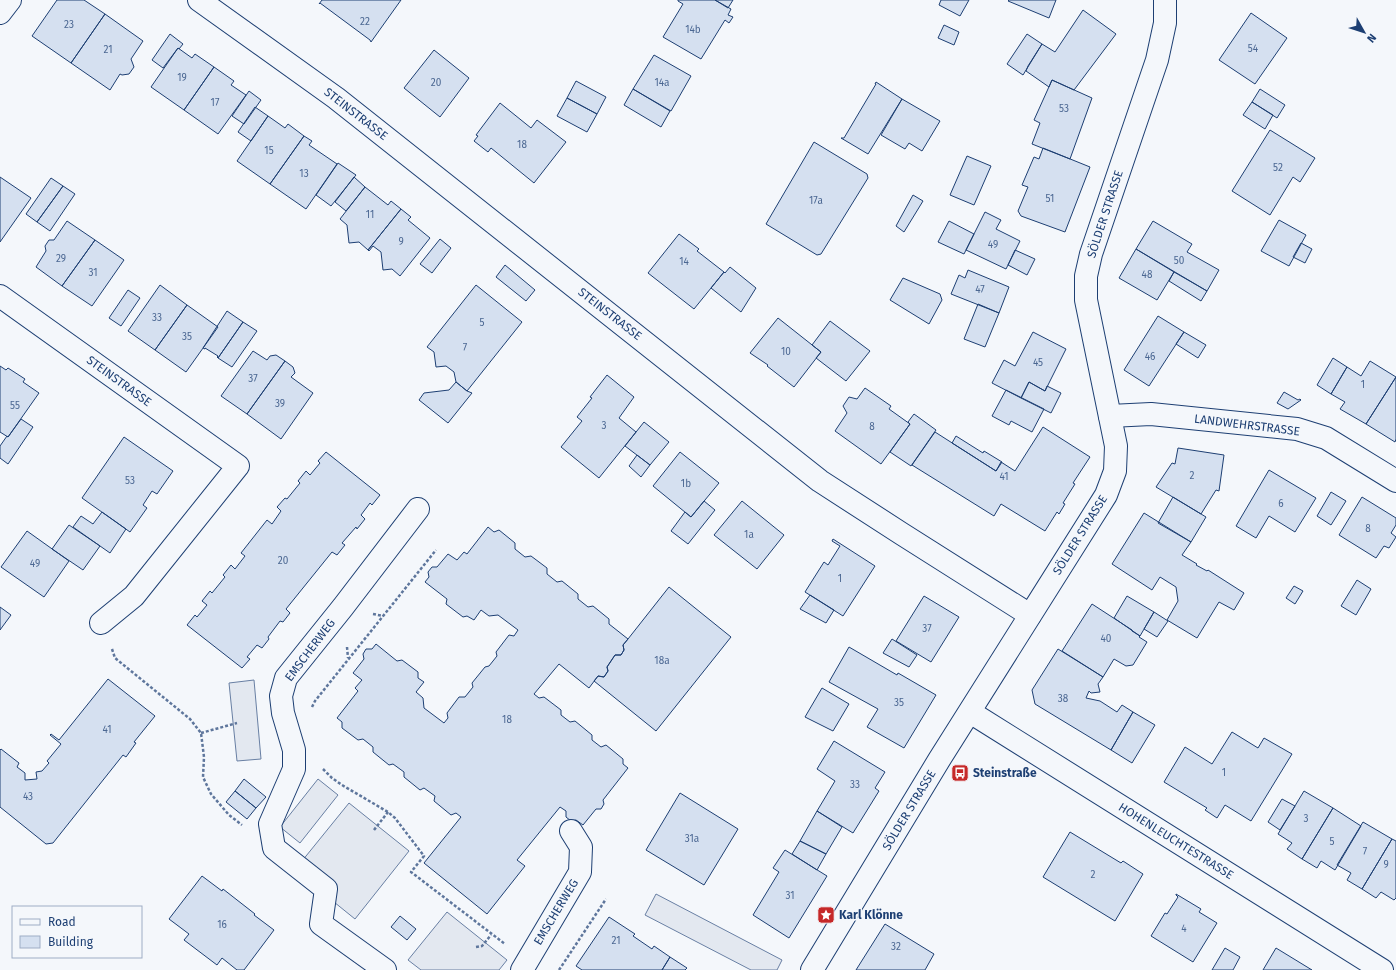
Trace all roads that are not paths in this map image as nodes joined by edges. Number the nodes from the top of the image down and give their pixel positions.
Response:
1 (10, 0) edge
2 (199, 0) edge
3 (1166, 0) edge
4 (0, 14) edge
5 (0, 296) edge
6 (1110, 416) junction
7 (1396, 481) edge
8 (418, 509) dead end
9 (1030, 614) junction
10 (101, 623) road end
11 (970, 712) junction
12 (571, 831) dead end
13 (527, 962) edge
14 (385, 970) edge
15 (812, 970) edge
16 (1382, 970) edge

1 - 4 street
2 - 9 street, STEINSTRASSE
3 - 6 street, SÖLDER STRASSE
5 - 10 street, STEINSTRASSE
6 - 7 street, LANDWEHRSTRASSE
6 - 9 street, SÖLDER STRASSE
8 - 14 street, EMSCHERWEG
9 - 11 street, SÖLDER STRASSE
11 - 15 street, SÖLDER STRASSE
11 - 16 street, HOHENLEUCHTESTRASSE
12 - 13 street, EMSCHERWEG

